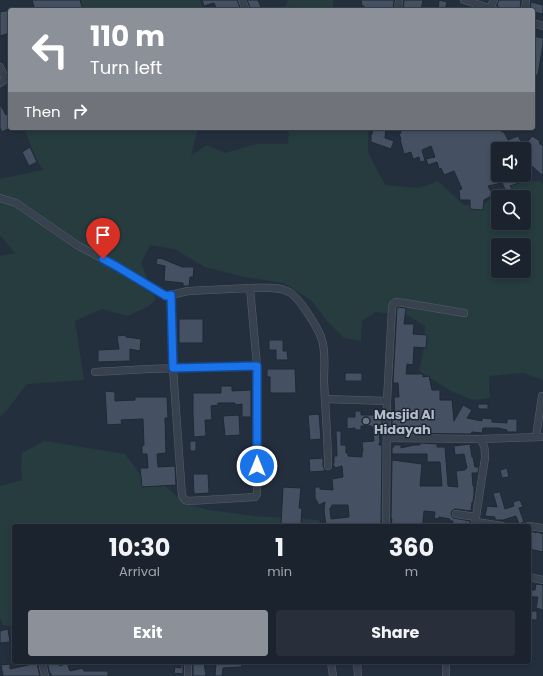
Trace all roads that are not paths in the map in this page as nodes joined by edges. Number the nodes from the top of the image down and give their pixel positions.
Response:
1 (464, 0) edge
2 (489, 8) edge
3 (0, 67) edge
4 (0, 82) edge
5 (0, 198) edge
6 (250, 288) junction
7 (171, 295) junction
8 (464, 313) dead end
9 (257, 366) junction
10 (173, 368) junction
11 (96, 372) dead end
12 (542, 396) dead end
13 (326, 399) junction
14 (387, 400) junction
15 (540, 437) edge
16 (387, 438) junction
17 (480, 439) junction
18 (328, 466) dead end
19 (456, 514) dead end
20 (476, 522) edge
21 (386, 524) edge
22 (489, 524) edge
23 (531, 526) edge
24 (543, 528) edge
25 (531, 577) edge
26 (543, 580) edge
27 (42, 664) edge
28 (188, 664) edge
29 (331, 664) edge
30 (357, 664) edge
31 (446, 664) edge
32 (44, 676) edge
33 (188, 676) edge
34 (333, 676) edge
35 (358, 676) edge
36 (446, 676) edge

1 - 2 street
3 - 4 street
5 - 7 street
6 - 7 street
6 - 9 street
6 - 13 street
7 - 10 street
8 - 14 street
9 - 10 street
9 - 10 street
10 - 11 street
12 - 15 street
13 - 14 street
13 - 18 street
14 - 16 street
15 - 17 street
16 - 17 street
16 - 21 street
17 - 20 street
19 - 20 street
20 - 22 street
23 - 24 street
25 - 26 street
27 - 32 street
28 - 33 street
29 - 34 street
30 - 35 street
31 - 36 street

